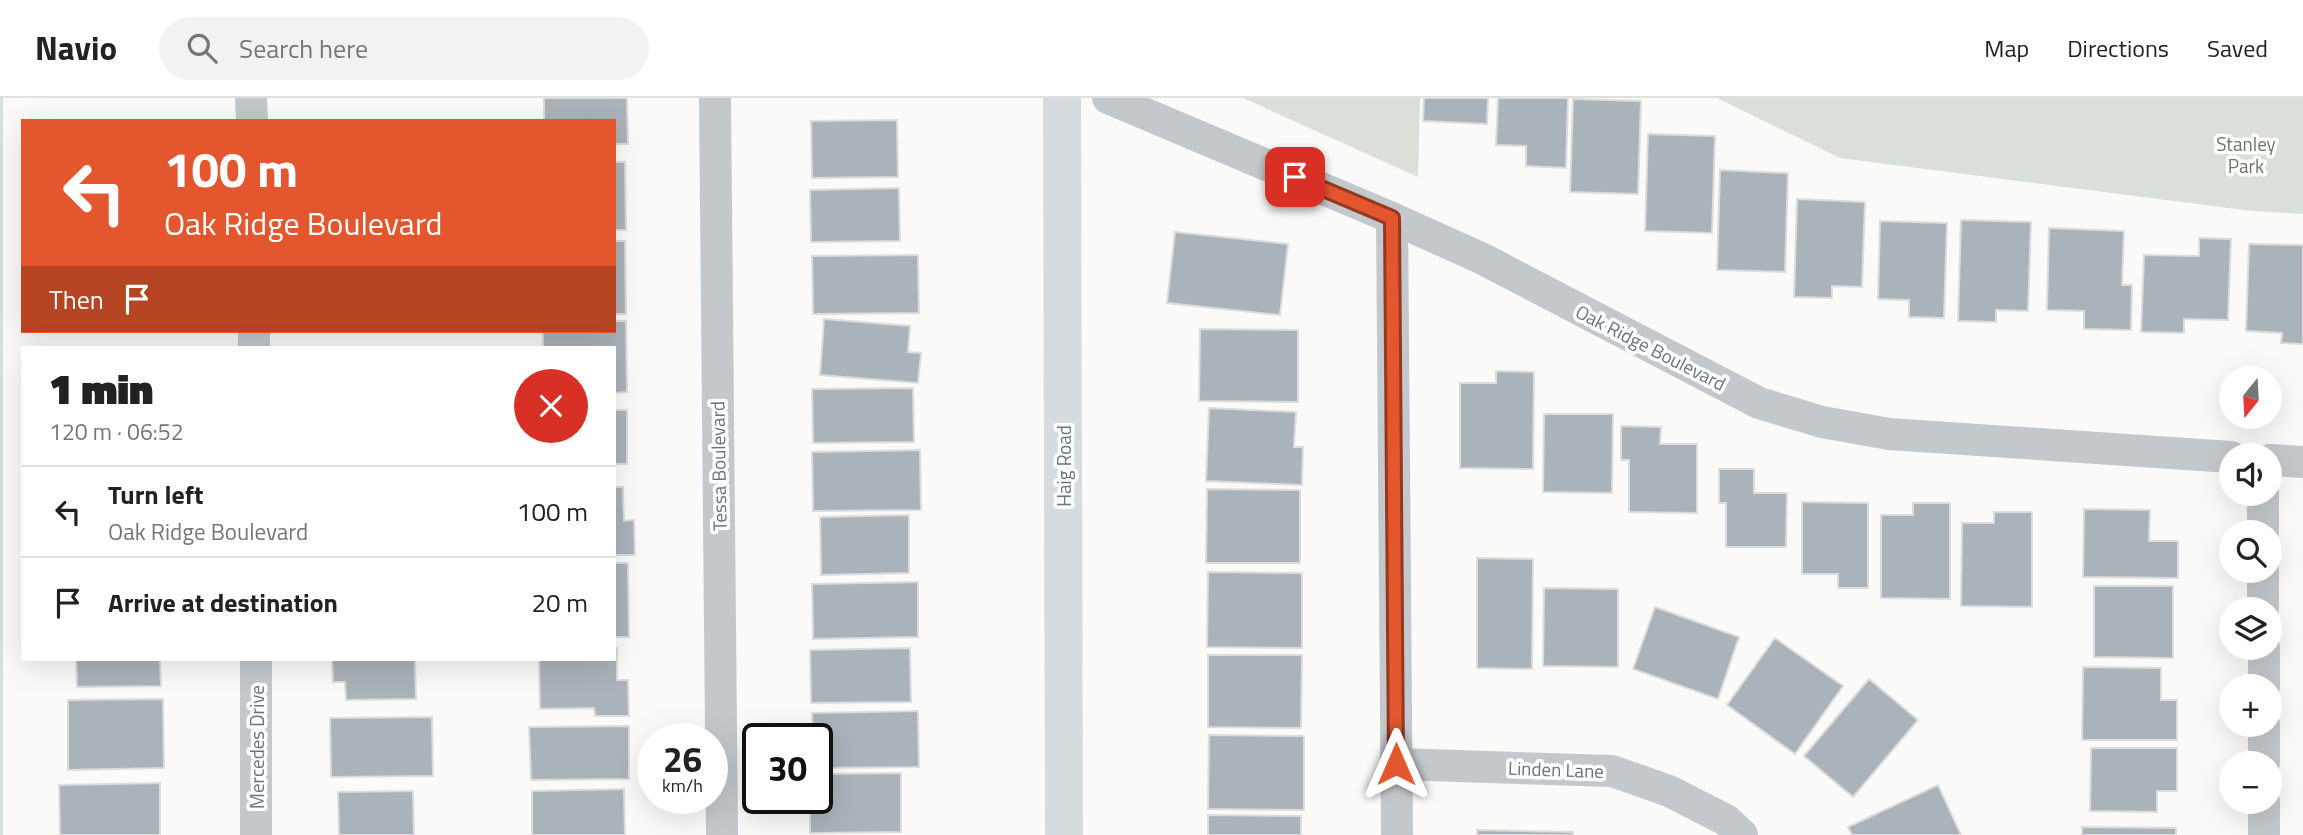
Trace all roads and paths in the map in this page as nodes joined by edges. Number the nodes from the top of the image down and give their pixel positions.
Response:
1 (251, 98) edge
2 (715, 98) edge
3 (1062, 98) edge
4 (1108, 98) edge
5 (252, 119) edge
6 (1392, 218) junction
7 (2219, 456) edge
8 (2282, 461) edge
9 (2303, 462) edge
10 (256, 661) edge
11 (1396, 764) junction
12 (2264, 814) edge
13 (256, 835) edge
14 (722, 835) edge
15 (1064, 835) edge
16 (1396, 835) edge
17 (1742, 835) edge
18 (2264, 835) edge

1 - 5 street
2 - 14 street, Tessa Boulevard
3 - 15 street, Haig Road
4 - 6 street, Oak Ridge Boulevard
6 - 7 street, Oak Ridge Boulevard
6 - 11 street
8 - 9 street
10 - 13 street, Mercedes Drive
11 - 16 street
11 - 17 street, Linden Lane
12 - 18 street

